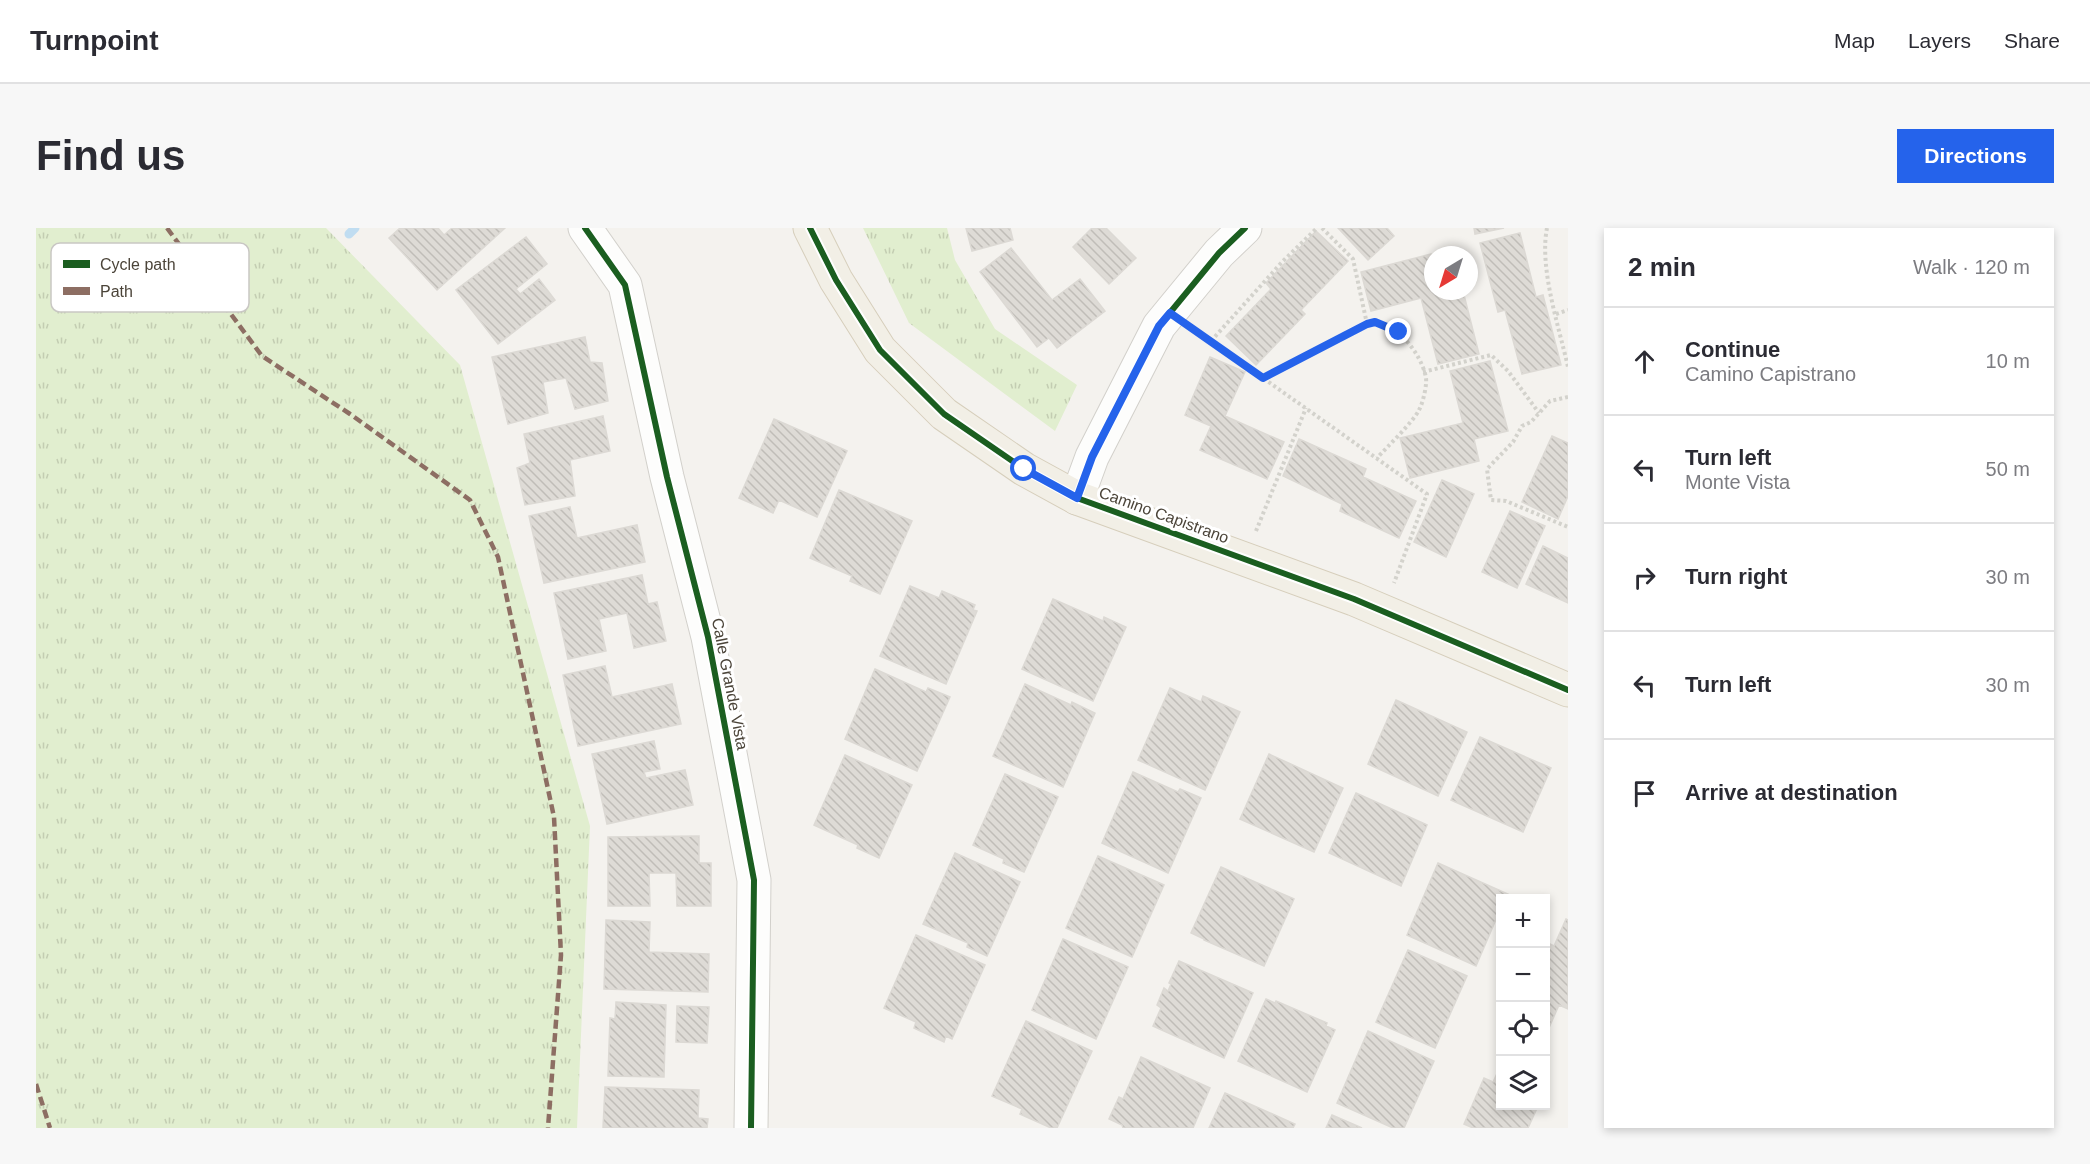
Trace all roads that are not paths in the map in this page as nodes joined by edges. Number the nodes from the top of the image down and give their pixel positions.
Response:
1 (585, 228) edge
2 (810, 228) edge
3 (1245, 228) edge
4 (1077, 498) junction
5 (1568, 690) edge
6 (751, 1128) edge

1 - 6 street, Calle Grande Vista
2 - 4 main road, Camino Capistrano
3 - 4 street
4 - 5 main road, Camino Capistrano

